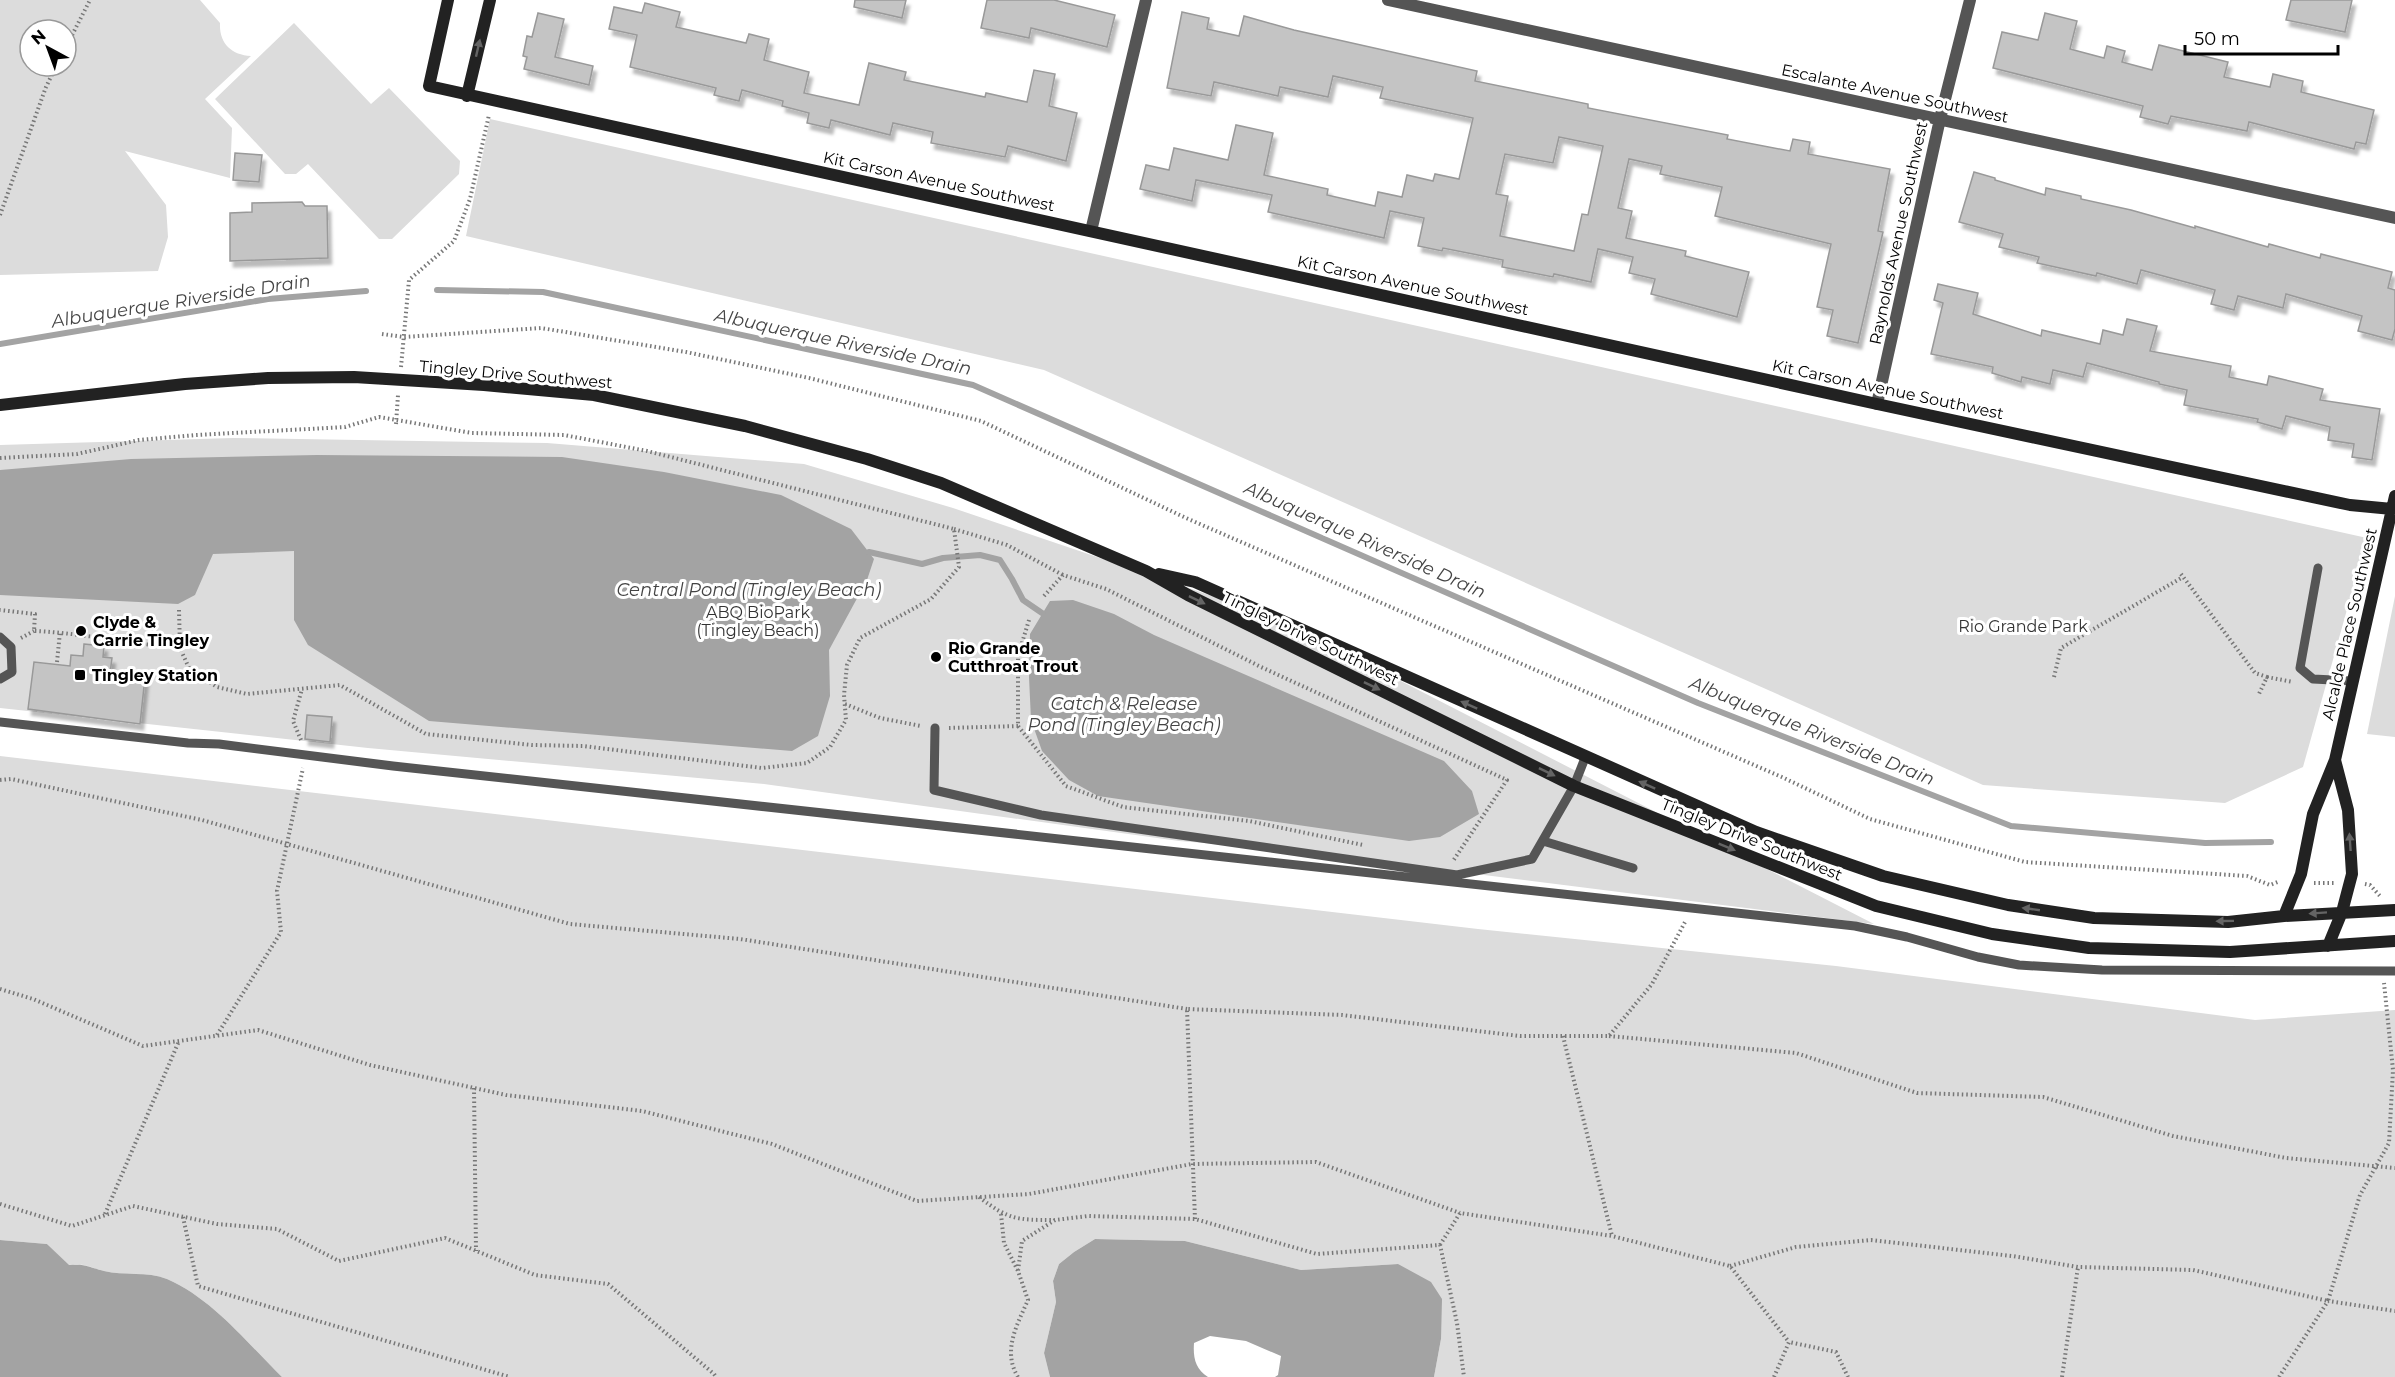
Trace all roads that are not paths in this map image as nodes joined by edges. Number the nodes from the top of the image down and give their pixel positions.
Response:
1 (448, 0) edge
2 (490, 0) edge
3 (1146, 0) edge
4 (1388, 0) edge
5 (1970, 0) edge
6 (467, 96) junction
7 (1940, 119) junction
8 (2395, 218) edge
9 (1091, 231) junction
10 (1877, 404) junction
11 (0, 405) edge
12 (2395, 496) edge
13 (2393, 509) edge
14 (2318, 568) dead end
15 (1146, 571) junction
16 (0, 637) edge
17 (0, 680) edge
18 (2354, 681) junction
19 (0, 722) edge
20 (935, 728) dead end
21 (1585, 758) junction
22 (2335, 760) junction
23 (1574, 786) junction
24 (1543, 841) junction
25 (1633, 868) dead end
26 (2395, 910) edge
27 (2342, 912) junction
28 (2283, 916) junction
29 (2395, 941) edge
30 (2328, 946) junction
31 (2395, 971) edge

1 - 6 street, Kit Carson Avenue Southwest
6 -> 2 street
3 - 9 street
4 - 7 street, Escalante Avenue Southwest
5 - 7 street, Raynolds Avenue Southwest
6 - 9 street, Kit Carson Avenue Southwest
7 - 8 street, Escalante Avenue Southwest
7 - 10 street, Raynolds Avenue Southwest
9 - 10 street, Kit Carson Avenue Southwest
10 - 13 street, Kit Carson Avenue Southwest
11 - 15 street, Tingley Drive Southwest
12 - 13 street, Alcalde Place Southwest
13 - 18 street, Alcalde Place Southwest
14 - 18 lane
21 -> 15 street, Tingley Drive Southwest
15 -> 23 street, Tingley Drive Southwest
16 - 17 lane
18 - 22 street, Alcalde Place Southwest
19 - 31 lane
20 - 24 lane
21 - 23 lane
28 -> 21 street, Tingley Drive Southwest
27 -> 22 street, Alcalde Place Southwest
22 - 28 street, Alcalde Place Southwest
23 - 24 lane
23 -> 30 street, Tingley Drive Southwest
24 - 25 lane
26 - 27 street, Tingley Drive Southwest
27 -> 28 street, Tingley Drive Southwest
27 - 30 street, Alcalde Place Southwest
29 - 30 street, Tingley Drive Southwest

